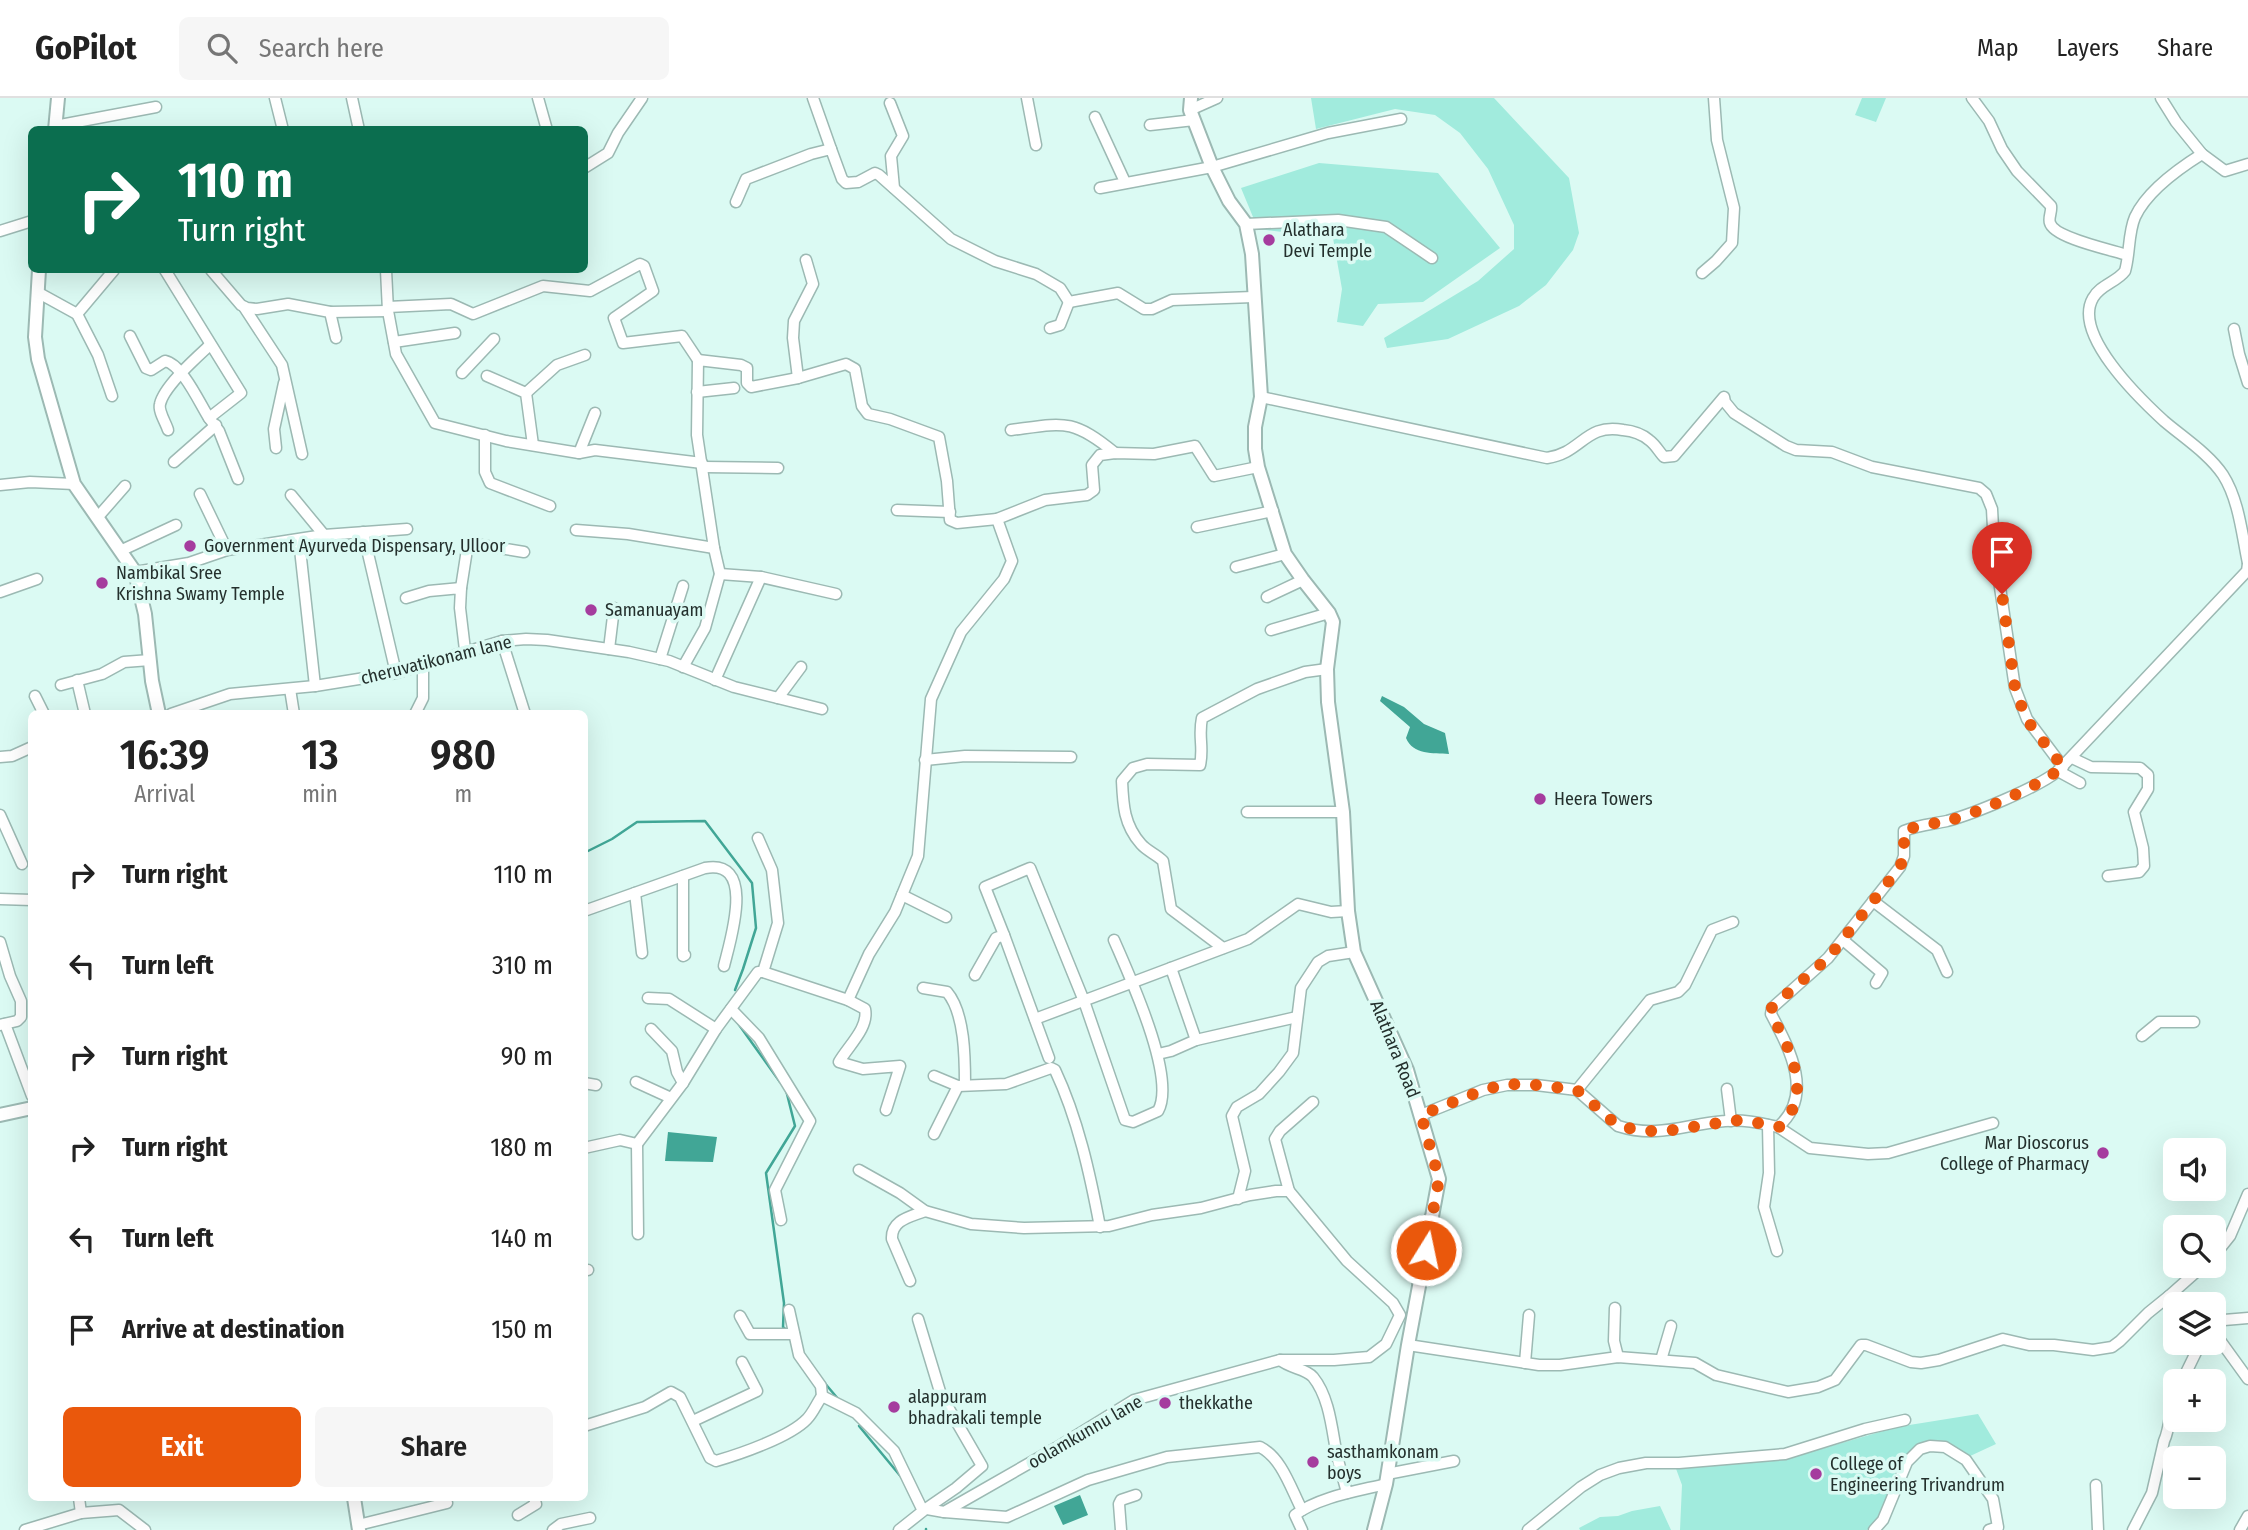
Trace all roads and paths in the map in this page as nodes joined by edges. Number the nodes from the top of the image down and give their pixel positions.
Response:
1 (58, 98) edge
2 (275, 98) edge
3 (352, 98) edge
4 (538, 98) edge
5 (642, 98) edge
6 (813, 98) edge
7 (1027, 98) edge
8 (1216, 98) edge
9 (1714, 98) edge
10 (1972, 98) edge
11 (2161, 98) edge
12 (890, 103) dead end
13 (156, 107) dead end
14 (1192, 109) edge
15 (1095, 117) dead end
16 (1401, 119) dead end
17 (1150, 125) dead end
18 (55, 126) edge
19 (65, 126) edge
20 (282, 126) edge
21 (358, 126) edge
22 (546, 126) edge
23 (1036, 145) dead end
24 (831, 149) junction
25 (2202, 154) junction
26 (2248, 164) edge
27 (588, 166) edge
28 (1212, 167) junction
29 (1125, 182) junction
30 (894, 188) junction
31 (1100, 188) dead end
32 (736, 202) dead end
33 (28, 222) edge
34 (1246, 224) junction
35 (0, 231) edge
36 (2127, 255) junction
37 (1432, 258) dead end
38 (806, 260) dead end
39 (39, 273) edge
40 (111, 273) edge
41 (167, 273) edge
42 (214, 273) edge
43 (386, 273) edge
44 (1702, 273) dead end
45 (37, 292) junction
46 (1253, 297) junction
47 (1069, 302) junction
48 (244, 307) junction
49 (388, 309) junction
50 (330, 312) junction
51 (77, 314) junction
52 (1050, 328) dead end
53 (2234, 329) dead end
54 (455, 333) dead end
55 (130, 335) dead end
56 (335, 338) dead end
57 (494, 339) dead end
58 (394, 342) junction
59 (210, 345) junction
60 (585, 355) dead end
61 (698, 359) junction
62 (181, 372) junction
63 (462, 373) dead end
64 (487, 376) dead end
65 (285, 378) junction
66 (798, 378) junction
67 (2248, 383) edge
68 (734, 387) dead end
69 (697, 392) junction
70 (526, 393) junction
71 (112, 396) dead end
72 (1261, 397) junction
73 (595, 413) dead end
74 (212, 422) junction
75 (168, 430) dead end
76 (1011, 430) dead end
77 (485, 435) junction
78 (533, 445) junction
79 (275, 448) dead end
80 (579, 453) junction
81 (1115, 453) junction
82 (302, 454) dead end
83 (174, 462) dead end
84 (703, 465) junction
85 (778, 467) dead end
86 (1258, 467) junction
87 (238, 479) dead end
88 (74, 484) junction
89 (0, 485) edge
90 (125, 486) dead end
91 (200, 494) dead end
92 (291, 495) dead end
93 (550, 506) dead end
94 (897, 510) dead end
95 (1273, 511) junction
96 (950, 512) junction
97 (97, 518) junction
98 (997, 519) junction
99 (176, 525) dead end
100 (1197, 527) dead end
101 (407, 529) dead end
102 (576, 530) dead end
103 (363, 532) junction
104 (324, 535) junction
105 (299, 540) junction
106 (715, 548) junction
107 (228, 550) junction
108 (120, 551) junction
109 (524, 552) dead end
110 (1285, 554) junction
111 (1236, 567) dead end
112 (2248, 567) edge
113 (135, 572) junction
114 (720, 574) junction
115 (761, 576) junction
116 (37, 579) dead end
117 (1303, 580) junction
118 (683, 586) dead end
119 (461, 588) junction
120 (0, 592) edge
121 (836, 594) dead end
122 (1267, 597) dead end
123 (407, 598) dead end
124 (614, 608) dead end
125 (1329, 613) junction
126 (1271, 630) dead end
127 (502, 640) junction
128 (609, 649) junction
129 (465, 650) junction
130 (660, 659) junction
131 (150, 660) junction
132 (423, 664) junction
133 (683, 667) junction
134 (801, 667) dead end
135 (1327, 669) junction
136 (396, 673) junction
137 (76, 680) junction
138 (715, 680) junction
139 (61, 685) dead end
140 (315, 686) junction
141 (290, 689) junction
142 (35, 696) dead end
143 (778, 698) junction
144 (822, 709) dead end
145 (42, 710) edge
146 (84, 710) edge
147 (158, 710) edge
148 (183, 710) edge
149 (293, 710) edge
150 (417, 710) edge
151 (524, 710) edge
152 (28, 749) edge
153 (0, 757) edge
154 (1071, 757) dead end
155 (2072, 758) junction
156 (925, 760) junction
157 (2061, 769) junction
158 (2080, 783) dead end
159 (1247, 812) dead end
160 (1343, 812) junction
161 (0, 815) edge
162 (758, 838) dead end
163 (22, 864) dead end
164 (683, 876) junction
165 (2108, 876) dead end
166 (635, 893) junction
167 (902, 895) junction
168 (0, 899) edge
169 (28, 900) edge
170 (1873, 901) junction
171 (588, 910) edge
172 (1348, 911) junction
173 (946, 917) dead end
174 (1733, 922) dead end
175 (1004, 935) junction
176 (1114, 940) dead end
177 (1843, 940) junction
178 (0, 942) edge
179 (1223, 948) junction
180 (1354, 952) junction
181 (642, 953) dead end
182 (685, 955) dead end
183 (724, 966) dead end
184 (1171, 968) junction
185 (763, 972) junction
186 (1947, 972) dead end
187 (975, 975) dead end
188 (1131, 983) junction
189 (1876, 983) dead end
190 (923, 988) dead end
191 (648, 998) dead end
192 (26, 999) edge
193 (848, 1000) junction
194 (1084, 1001) junction
195 (731, 1009) junction
196 (1297, 1017) junction
197 (1034, 1020) junction
198 (2194, 1021) dead end
199 (2, 1024) edge
200 (651, 1029) dead end
201 (716, 1029) junction
202 (2142, 1036) dead end
203 (1196, 1040) junction
204 (1158, 1054) junction
205 (1049, 1058) dead end
206 (934, 1076) dead end
207 (636, 1082) dead end
208 (684, 1083) junction
209 (588, 1084) edge
210 (596, 1085) dead end
211 (28, 1086) edge
212 (962, 1086) junction
213 (1727, 1089) dead end
214 (1577, 1090) junction
215 (671, 1098) junction
216 (1313, 1101) dead end
217 (28, 1109) edge
218 (886, 1110) dead end
219 (0, 1115) edge
220 (1421, 1115) junction
221 (1731, 1121) junction
222 (1993, 1123) dead end
223 (1773, 1126) junction
224 (934, 1134) dead end
225 (637, 1144) junction
226 (588, 1147) edge
227 (859, 1170) dead end
228 (1289, 1191) junction
229 (2248, 1194) edge
230 (1238, 1199) junction
231 (925, 1211) junction
232 (781, 1220) dead end
233 (1100, 1227) junction
234 (638, 1234) dead end
235 (2226, 1241) edge
236 (1777, 1251) dead end
237 (2189, 1278) edge
238 (910, 1281) dead end
239 (2174, 1292) edge
240 (2163, 1301) edge
241 (1615, 1308) dead end
242 (789, 1310) dead end
243 (1529, 1315) dead end
244 (740, 1316) dead end
245 (2248, 1318) edge
246 (918, 1319) dead end
247 (2226, 1320) edge
248 (1671, 1326) dead end
249 (794, 1334) junction
250 (1408, 1345) junction
251 (2226, 1349) edge
252 (1618, 1357) junction
253 (1280, 1360) junction
254 (1661, 1360) junction
255 (742, 1362) dead end
256 (1525, 1363) junction
257 (2248, 1379) edge
258 (822, 1396) junction
259 (1905, 1420) dead end
260 (693, 1421) junction
261 (588, 1425) edge
262 (2168, 1432) edge
263 (1454, 1461) dead end
264 (1386, 1479) junction
265 (2096, 1485) dead end
266 (1347, 1493) junction
267 (1136, 1495) dead end
268 (79, 1501) edge
269 (354, 1501) edge
270 (535, 1501) edge
271 (447, 1503) dead end
272 (925, 1510) junction
273 (1302, 1510) junction
274 (944, 1512) junction
275 (81, 1513) junction
276 (518, 1515) dead end
277 (2248, 1517) edge
278 (590, 1518) dead end
279 (358, 1528) edge
280 (25, 1530) edge
281 (145, 1530) edge
282 (553, 1530) edge
283 (899, 1530) edge
284 (1121, 1530) edge
285 (1302, 1530) edge
286 (1374, 1530) edge
287 (1528, 1530) edge
288 (1874, 1530) edge
289 (1989, 1530) edge
290 (2098, 1530) edge
291 (2133, 1530) edge
292 (2241, 1530) edge

1 - 18 street
2 - 20 street
3 - 21 street
4 - 22 street
5 - 27 street
6 - 24 street
7 - 23 street
8 - 14 street
9 - 44 street
10 - 36 street
11 - 25 street
12 - 30 street
13 - 19 street
14 - 17 street
14 - 28 street
15 - 29 street
16 - 28 street
24 - 30 street
24 - 32 street
25 - 26 street
25 - 36 street
28 - 29 street
28 - 34 street
29 - 31 street
30 - 47 street
33 - 35 street
34 - 37 street
34 - 46 street
36 - 112 street
38 - 66 street
39 - 45 street
40 - 51 street
41 - 59 street
42 - 48 street
43 - 49 street
45 - 51 street
45 - 88 street
46 - 47 street
46 - 72 street
47 - 52 street
48 - 50 street
48 - 65 street
49 - 50 street
49 - 58 street
49 - 61 street
50 - 56 street
51 - 71 street
53 - 67 street
54 - 58 street
55 - 62 street
57 - 63 street
58 - 77 street
59 - 62 street
59 - 74 street
60 - 70 street
61 - 66 street
61 - 69 street
62 - 74 street
62 - 75 street
64 - 70 street
65 - 79 street
65 - 82 street
66 - 96 street
68 - 69 street
69 - 84 street
70 - 78 street
72 - 86 street
72 - 157 street
73 - 80 street
74 - 83 street
74 - 87 street
76 - 81 street
77 - 78 street
77 - 93 street
78 - 80 street
80 - 84 street
81 - 86 street
81 - 98 street
84 - 85 street
84 - 106 street
86 - 95 street
88 - 89 street
88 - 97 street
90 - 97 street
91 - 107 street
92 - 104 street
94 - 96 street
95 - 100 street
95 - 110 street
96 - 98 street
97 - 108 street
98 - 156 street
99 - 108 street
101 - 103 street
102 - 106 street
103 - 104 street
103 - 136 street
104 - 105 street
105 - 107 street
105 - 140 street
106 - 114 street
107 - 113 street
108 - 113 street
109 - 119 street
110 - 111 street
110 - 117 street
112 - 155 street
113 - 131 street
114 - 115 street
114 - 133 street
115 - 121 street
115 - 138 street
116 - 120 street
117 - 122 street
117 - 125 street
118 - 130 street
119 - 123 street
119 - 129 street
124 - 128 street
125 - 126 street
125 - 135 street, Alathara Road
127 - 128 street, cheruvatikonam lane
127 - 129 street, cheruvatikonam lane
127 - 151 street
128 - 130 street, cheruvatikonam lane
129 - 132 street, cheruvatikonam lane
130 - 133 street, cheruvatikonam lane
131 - 137 street
131 - 147 street
132 - 136 street, cheruvatikonam lane
132 - 150 street
133 - 138 street, cheruvatikonam lane
134 - 143 street
135 - 160 street, Alathara Road
135 - 179 street
136 - 140 street, cheruvatikonam lane
137 - 139 street
137 - 146 street
138 - 143 street, cheruvatikonam lane
140 - 141 street, cheruvatikonam lane
141 - 148 street, cheruvatikonam lane
141 - 149 street
142 - 145 street
143 - 144 street, cheruvatikonam lane
152 - 153 street
154 - 156 street
155 - 157 street
155 - 165 street
156 - 167 street
157 - 158 street
157 - 170 street
159 - 160 street
160 - 172 street, Alathara Road
161 - 163 street
162 - 185 street
164 - 166 street
164 - 182 street
164 - 183 street
166 - 171 street
166 - 181 street
167 - 173 street
167 - 193 street
168 - 169 street
170 - 177 street
170 - 186 street
172 - 179 street
172 - 180 street, Alathara Road
174 - 214 street
175 - 187 street
175 - 194 street
175 - 197 street
176 - 188 street
177 - 189 street
177 - 223 street
178 - 192 street
179 - 184 street
180 - 196 street
180 - 220 street, Alathara Road
184 - 188 street
184 - 203 street
185 - 193 street
185 - 195 street
188 - 194 street
188 - 204 street
190 - 212 street
191 - 201 street
192 - 199 street
193 - 218 street
194 - 197 street
194 - 204 street
195 - 201 street
195 - 232 street
196 - 203 street
196 - 230 street
197 - 205 street
198 - 202 street
199 - 211 street
200 - 208 street
201 - 208 street
203 - 204 street
206 - 212 street
207 - 215 street
208 - 215 street
209 - 210 street
212 - 224 street
212 - 233 street
213 - 221 street
214 - 220 street
214 - 221 street
215 - 225 street
216 - 228 street
217 - 219 street
220 - 250 street, Alathara Road
221 - 223 street
222 - 223 street
223 - 236 street
225 - 226 street
225 - 234 street
227 - 231 street
228 - 230 street
228 - 253 street, oolamkunnu lane
229 - 235 street
230 - 233 street
231 - 233 street
231 - 238 street
237 - 239 street
240 - 254 street
241 - 252 street
242 - 249 street
243 - 256 street
244 - 249 street
245 - 247 street
246 - 272 street
248 - 254 street
249 - 258 street
250 - 256 street
250 - 264 street, Alathara Road
251 - 257 street
252 - 254 street
252 - 256 street
253 - 266 street
253 - 274 street, oolamkunnu lane
255 - 260 street
258 - 260 street
258 - 272 street
259 - 287 street
260 - 261 street
262 - 291 street
263 - 264 street
264 - 266 street
264 - 286 street, Alathara Road
265 - 290 street
266 - 273 street
267 - 284 street
268 - 275 street
269 - 279 street
270 - 276 street
271 - 279 street
272 - 274 street
272 - 283 street
273 - 274 street
273 - 285 street
275 - 280 street
275 - 281 street
277 - 292 street
278 - 282 street
288 - 289 street

